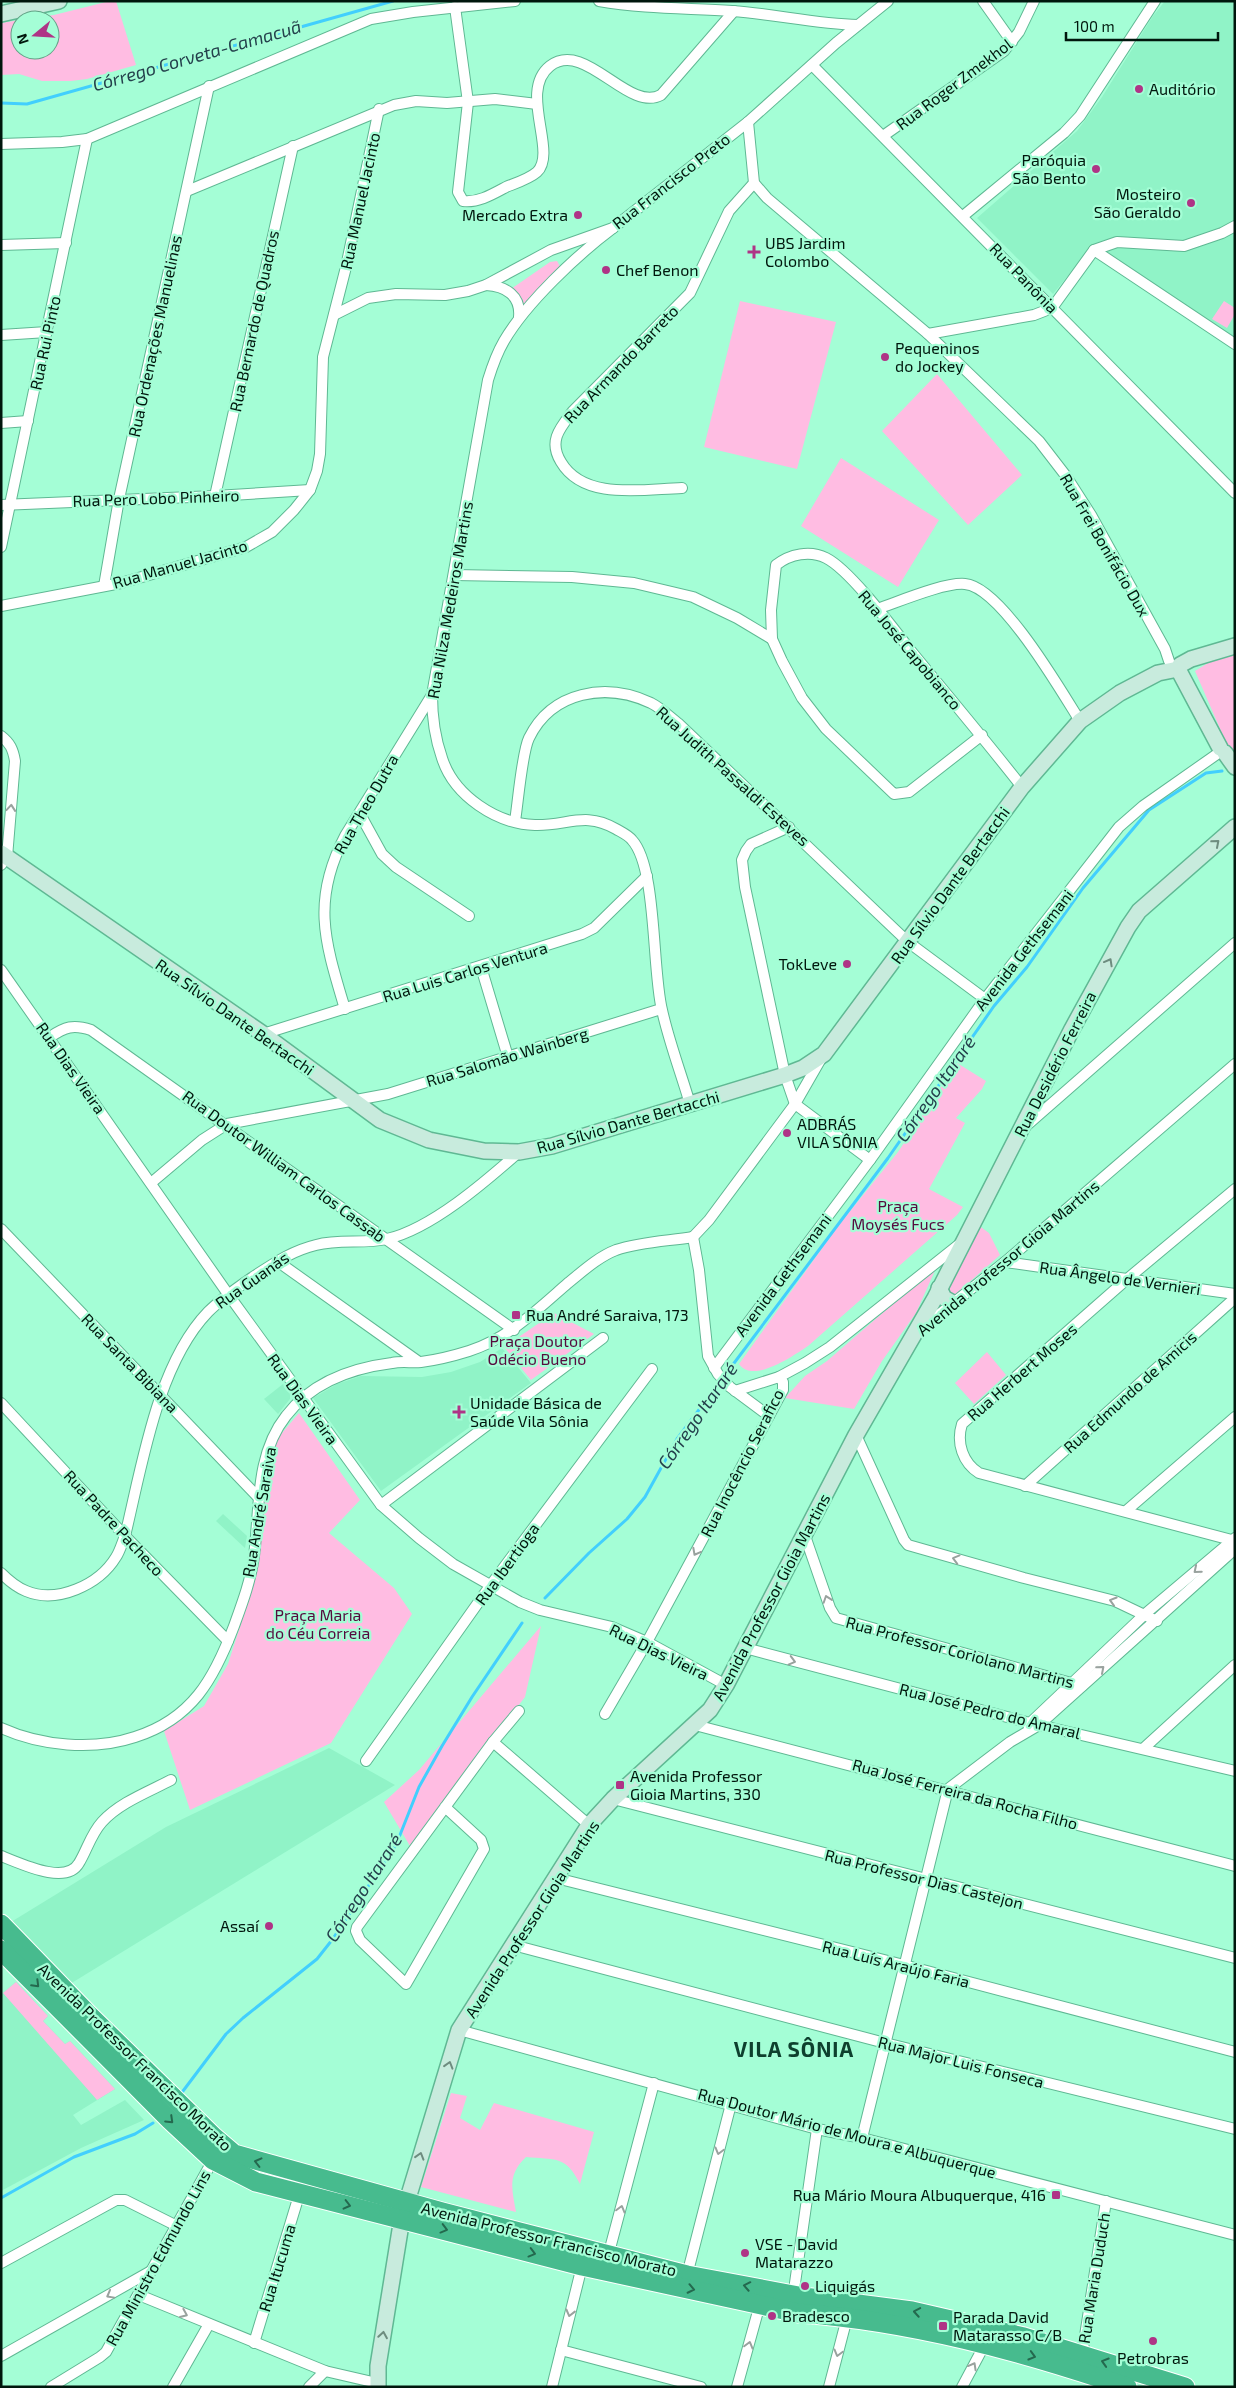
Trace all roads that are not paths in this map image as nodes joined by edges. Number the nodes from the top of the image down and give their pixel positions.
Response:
1 (58, 1) edge
2 (515, 1) edge
3 (599, 1) edge
4 (888, 1) edge
5 (983, 1) edge
6 (1034, 1) edge
7 (1155, 1) edge
8 (455, 7) junction
9 (734, 11) junction
10 (1, 14) edge
11 (822, 25) junction
12 (844, 25) junction
13 (858, 26) junction
14 (834, 38) junction
15 (1012, 42) junction
16 (812, 65) junction
17 (209, 86) junction
18 (468, 102) junction
19 (537, 104) junction
20 (379, 109) junction
21 (748, 122) junction
22 (883, 136) junction
23 (87, 139) junction
24 (1, 144) edge
25 (293, 146) junction
26 (754, 183) junction
27 (187, 191) junction
28 (963, 216) junction
29 (1235, 226) edge
30 (613, 228) junction
31 (66, 243) junction
32 (1, 245) edge
33 (1094, 250) junction
34 (486, 285) junction
35 (1052, 308) junction
36 (334, 315) junction
37 (519, 317) junction
38 (47, 332) junction
39 (928, 334) junction
40 (1, 335) edge
41 (1235, 344) edge
42 (28, 421) junction
43 (1, 423) edge
44 (682, 488) dead end
45 (310, 490) junction
46 (1235, 493) edge
47 (215, 496) junction
48 (119, 499) junction
49 (6, 505) edge
50 (1, 547) edge
51 (454, 575) junction
52 (104, 586) junction
53 (1, 606) edge
54 (877, 609) junction
55 (772, 639) junction
56 (1235, 646) edge
57 (1174, 665) junction
58 (432, 695) junction
59 (1080, 721) junction
60 (982, 735) junction
61 (1, 736) edge
62 (1223, 751) edge
63 (1022, 787) junction
64 (360, 814) junction
65 (515, 821) junction
66 (789, 827) junction
67 (1235, 827) edge
68 (3, 858) edge
69 (647, 876) junction
70 (470, 916) dead end
71 (908, 942) junction
72 (1235, 943) edge
73 (481, 967) junction
74 (1, 970) edge
75 (985, 999) junction
76 (345, 1008) junction
77 (661, 1008) junction
78 (263, 1034) junction
79 (50, 1037) junction
80 (824, 1054) junction
81 (508, 1057) junction
82 (1235, 1064) edge
83 (785, 1075) junction
84 (352, 1101) junction
85 (690, 1104) junction
86 (795, 1104) junction
87 (227, 1124) junction
88 (1021, 1130) junction
89 (519, 1152) junction
90 (870, 1160) junction
91 (151, 1183) junction
92 (1235, 1189) edge
93 (1, 1229) edge
94 (693, 1237) junction
95 (386, 1239) junction
96 (961, 1242) junction
97 (277, 1261) junction
98 (938, 1261) junction
99 (1005, 1262) junction
100 (1126, 1280) junction
101 (942, 1282) junction
102 (228, 1294) junction
103 (1235, 1294) edge
104 (1235, 1298) edge
105 (953, 1303) junction
106 (514, 1330) junction
107 (916, 1332) junction
108 (602, 1338) dead end
109 (419, 1362) junction
110 (652, 1369) dead end
111 (716, 1371) junction
112 (779, 1377) junction
113 (753, 1385) junction
114 (732, 1389) junction
115 (160, 1395) junction
116 (301, 1398) junction
117 (745, 1399) junction
118 (1, 1403) edge
119 (769, 1416) junction
120 (1235, 1417) edge
121 (856, 1435) junction
122 (1025, 1486) junction
123 (259, 1498) junction
124 (381, 1505) junction
125 (1126, 1511) junction
126 (125, 1536) junction
127 (805, 1536) junction
128 (1234, 1542) edge
129 (1, 1573) edge
130 (490, 1586) junction
131 (1145, 1614) junction
132 (1157, 1621) junction
133 (228, 1642) junction
134 (647, 1642) junction
135 (745, 1648) junction
136 (1235, 1665) edge
137 (1069, 1684) junction
138 (726, 1685) junction
139 (1082, 1686) junction
140 (519, 1711) dead end
141 (605, 1714) dead end
142 (1034, 1724) junction
143 (695, 1725) junction
144 (1, 1728) edge
145 (493, 1742) junction
146 (1144, 1748) junction
147 (366, 1761) dead end
148 (1235, 1771) edge
149 (171, 1780) dead end
150 (948, 1789) junction
151 (613, 1800) junction
152 (445, 1807) junction
153 (589, 1825) junction
154 (1, 1856) edge
155 (1235, 1866) edge
156 (556, 1878) junction
157 (927, 1880) junction
158 (1, 1924) edge
159 (514, 1945) junction
160 (1, 1950) edge
161 (1235, 1958) edge
162 (904, 1965) junction
163 (459, 2030) junction
164 (885, 2043) junction
165 (1235, 2052) edge
166 (654, 2083) junction
167 (732, 2104) junction
168 (817, 2129) junction
169 (1235, 2129) edge
170 (862, 2138) junction
171 (213, 2160) junction
172 (300, 2192) junction
173 (1106, 2201) junction
174 (404, 2210) junction
175 (177, 2226) junction
176 (1235, 2235) edge
177 (608, 2256) junction
178 (1, 2263) edge
179 (582, 2266) junction
180 (152, 2271) junction
181 (687, 2275) junction
182 (139, 2295) junction
183 (760, 2304) junction
184 (796, 2304) junction
185 (847, 2318) junction
186 (209, 2324) junction
187 (254, 2343) junction
188 (985, 2344) junction
189 (561, 2350) junction
190 (1082, 2355) junction
191 (1, 2356) edge
192 (325, 2371) junction
193 (377, 2385) edge
194 (51, 2387) edge
195 (173, 2387) edge
196 (309, 2387) edge
197 (552, 2387) edge
198 (702, 2387) edge
199 (737, 2387) edge
200 (829, 2387) edge
201 (962, 2387) edge
202 (1127, 2387) edge
203 (1185, 2387) edge

1 - 10 street
2 - 8 street
3 - 9 street
4 - 13 street, Rua Francisco Preto
5 - 15 street
6 - 15 street, Rua Roger Zmekhol
7 - 28 street
8 - 17 street
8 - 18 street
9 - 11 street
9 - 19 street
11 - 12 street
11 - 14 street
12 - 13 street
12 - 14 street
13 - 14 street, Rua Francisco Preto
14 - 16 street, Rua Francisco Preto
15 - 22 street, Rua Roger Zmekhol
16 - 21 street, Rua Francisco Preto
16 - 22 street, Rua Panônia
17 - 23 street
17 - 27 street, Rua Ordenações Manuelinas
18 - 19 street
18 - 19 street
18 - 20 street
20 - 25 street
20 - 36 street, Rua Manuel Jacinto
21 - 26 street
21 - 30 street, Rua Francisco Preto
22 - 28 street, Rua Panônia
23 - 24 street
23 - 31 street, Rua Rui Pinto
25 - 27 street
25 - 47 street, Rua Bernardo de Quadros
26 - 39 street, Rua Frei Bonifácio Dux
26 - 44 street, Rua Armando Barreto
27 - 48 street, Rua Ordenações Manuelinas
28 - 35 street, Rua Panônia
29 - 33 street
30 - 34 street, Rua Francisco Preto
30 - 37 street, Rua Nilza Medeiros Martins
31 - 32 street
31 - 38 street, Rua Rui Pinto
33 - 35 street
33 - 41 street
34 - 36 street, Rua Francisco Preto
34 - 37 street
35 - 39 street
35 - 46 street, Rua Panônia
36 - 45 street, Rua Manuel Jacinto
37 - 51 street, Rua Nilza Medeiros Martins
38 - 40 street
38 - 42 street, Rua Rui Pinto
39 - 57 street, Rua Frei Bonifácio Dux
42 - 43 street
42 - 49 street, Rua Rui Pinto
45 - 47 street, Rua Pero Lobo Pinheiro
45 - 52 street, Rua Manuel Jacinto
47 - 48 street, Rua Pero Lobo Pinheiro
48 - 49 street, Rua Pero Lobo Pinheiro
48 - 52 street, Rua Ordenações Manuelinas
49 - 50 street, Rua Rui Pinto
51 - 55 street
51 - 58 street, Rua Nilza Medeiros Martins
52 - 53 street, Rua Manuel Jacinto
54 - 55 street, Rua José Capobianco
54 - 59 street
54 - 60 street, Rua José Capobianco
55 - 60 street
56 - 57 street, Rua Sílvio Dante Bertacchi
57 - 59 street, Rua Sílvio Dante Bertacchi
57 - 62 street, Rua Frei Bonifácio Dux
58 - 64 street, Rua Theo Dutra
58 - 65 street, Rua Nilza Medeiros Martins
59 - 63 street, Rua Sílvio Dante Bertacchi
60 - 63 street, Rua José Capobianco
68 -> 61 street
62 - 75 street, Avenida Gethsemani
63 - 71 street, Rua Sílvio Dante Bertacchi
64 - 70 street
64 - 76 street, Rua Theo Dutra
65 - 66 street, Rua Judith Passaldi Esteves
65 - 69 street, Rua Nilza Medeiros Martins
66 - 71 street, Rua Judith Passaldi Esteves
66 - 83 street
88 -> 67 street, Rua Desidério Ferreira
68 - 78 street, Rua Sílvio Dante Bertacchi
69 - 73 street, Rua Luis Carlos Ventura
69 - 77 street, Rua Nilza Medeiros Martins
71 - 75 street, Rua Judith Passaldi Esteves
71 - 80 street, Rua Sílvio Dante Bertacchi
72 - 88 street
73 - 76 street, Rua Luis Carlos Ventura
73 - 81 street
74 - 79 street, Rua Dias Vieira
75 - 90 street, Avenida Gethsemani
76 - 78 street, Rua Luis Carlos Ventura
77 - 81 street, Rua Salomão Wainberg
77 - 85 street, Rua Nilza Medeiros Martins
78 - 84 street, Rua Sílvio Dante Bertacchi
79 - 87 street, Rua Doutor William Carlos Cassab
79 - 91 street, Rua Dias Vieira
80 - 83 street, Rua Sílvio Dante Bertacchi
80 - 86 street
81 - 84 street, Rua Salomão Wainberg
82 - 99 street, Avenida Professor Gioia Martins
83 - 85 street, Rua Sílvio Dante Bertacchi
83 - 86 street
84 - 87 street, Rua Salomão Wainberg
84 - 89 street, Rua Sílvio Dante Bertacchi
85 - 89 street, Rua Sílvio Dante Bertacchi
86 - 90 street
86 - 94 street
87 - 91 street
87 - 95 street, Rua Doutor William Carlos Cassab
88 - 96 street, Rua Desidério Ferreira
89 - 95 street, Rua Guanás
90 - 111 street, Avenida Gethsemani
91 - 102 street, Rua Dias Vieira
92 - 100 street, Rua Herbert Moses
93 - 115 street, Rua Santa Bibiana
94 - 106 street, Rua André Saraiva
94 - 111 street
95 - 97 street, Rua Guanás
95 - 106 street, Rua Doutor William Carlos Cassab
96 - 98 street, Rua Inocêncio Serafico
96 - 101 street, Rua Desidério Ferreira
97 - 102 street, Rua Guanás
97 - 109 street
98 - 101 street
98 - 112 street, Rua Inocêncio Serafico
99 - 100 street, Rua Ângelo de Vernieri
99 - 105 street, Avenida Professor Gioia Martins
100 - 103 street, Rua Ângelo de Vernieri
100 - 122 street, Rua Herbert Moses
101 - 105 street
101 - 107 street, Rua Desidério Ferreira
102 - 115 street, Rua Guanás
102 - 116 street, Rua Dias Vieira
104 - 122 street, Rua Edmundo de Amicis
105 - 107 street, Avenida Professor Gioia Martins
106 - 109 street, Rua André Saraiva
107 - 121 street, Avenida Professor Gioia Martins
108 - 124 street
109 - 116 street, Rua André Saraiva
110 - 130 street, Rua Ibertioga
111 - 114 street
112 - 113 street
112 - 119 street, Rua Inocêncio Serafico
113 - 114 street
113 - 117 street
114 - 117 street
115 - 123 street, Rua Santa Bibiana
115 - 126 street, Rua Guanás
116 - 123 street, Rua André Saraiva
116 - 124 street, Rua Dias Vieira
117 - 119 street
118 - 126 street, Rua Padre Pacheco
119 -> 134 street, Rua Inocêncio Serafico
120 - 125 street
121 - 127 street, Avenida Professor Gioia Martins
131 -> 121 street
122 - 125 street, Rua Herbert Moses
123 - 133 street, Rua André Saraiva
124 - 130 street, Rua Dias Vieira
125 - 128 street, Rua Herbert Moses
126 - 129 street, Rua Guanás
126 - 133 street, Rua Padre Pacheco
127 - 135 street, Avenida Professor Gioia Martins
137 -> 127 street, Rua Professor Coriolano Martins
128 -> 131 street
128 - 132 street
130 - 134 street, Rua Dias Vieira
130 - 147 street, Rua Ibertioga
131 - 132 street
131 - 137 street
139 -> 132 street
133 - 144 street, Rua André Saraiva
134 - 138 street, Rua Dias Vieira
134 - 141 street, Rua Inocêncio Serafico
135 - 138 street, Avenida Professor Gioia Martins
135 -> 142 street, Rua José Pedro do Amaral
136 - 146 street
137 - 139 street, Rua Professor Coriolano Martins
137 - 142 street
138 - 143 street, Avenida Professor Gioia Martins
139 - 142 street
140 - 145 street
142 - 146 street, Rua José Pedro do Amaral
142 - 150 street
143 - 150 street, Rua José Ferreira da Rocha Filho
143 - 151 street, Avenida Professor Gioia Martins
145 - 152 street
145 - 153 street
146 - 148 street, Rua José Pedro do Amaral
149 - 154 street
150 - 155 street, Rua José Ferreira da Rocha Filho
150 - 157 street
151 - 153 street, Avenida Professor Gioia Martins
151 - 157 street, Rua Professor Dias Castejon
152 - 152 street
153 - 156 street, Avenida Professor Gioia Martins
156 - 159 street, Avenida Professor Gioia Martins
156 - 162 street, Rua Luís Araújo Faria
157 - 161 street, Rua Professor Dias Castejon
157 - 162 street
174 -> 158 highway, Avenida Professor Francisco Morato
159 - 163 street, Avenida Professor Gioia Martins
159 - 164 street, Rua Major Luis Fonseca
160 -> 171 highway, Avenida Professor Francisco Morato
162 - 164 street
162 - 165 street, Rua Luís Araújo Faria
163 - 166 street, Rua Doutor Mário de Moura e Albuquerque
174 -> 163 street, Avenida Professor Gioia Martins
164 - 169 street, Rua Major Luis Fonseca
164 - 170 street
166 - 167 street, Rua Doutor Mário de Moura e Albuquerque
177 -> 166 street
167 - 168 street, Rua Doutor Mário de Moura e Albuquerque
167 -> 181 street
168 - 170 street, Rua Doutor Mário de Moura e Albuquerque
168 - 184 street
170 - 173 street, Rua Doutor Mário de Moura e Albuquerque
171 - 172 highway, Avenida Professor Francisco Morato
171 - 175 street, Rua Ministro Edmundo Lins
172 -> 174 highway, Avenida Professor Francisco Morato
172 - 187 street, Rua Itucuma
173 - 176 street, Rua Doutor Mário de Moura e Albuquerque
173 - 190 street, Rua Maria Duduch
174 - 177 highway, Avenida Professor Francisco Morato
174 -> 179 highway, Avenida Professor Francisco Morato
193 -> 174 street, Avenida Professor Gioia Martins
175 - 178 street
175 - 180 street, Rua Ministro Edmundo Lins
177 - 181 highway, Avenida Professor Francisco Morato
179 -> 183 highway, Avenida Professor Francisco Morato
179 -> 189 street
180 - 182 street, Rua Ministro Edmundo Lins
180 -> 191 street
184 -> 181 highway, Avenida Professor Francisco Morato
182 -> 186 street
182 - 194 street, Rua Ministro Edmundo Lins
183 - 184 highway, Avenida Professor Francisco Morato
199 -> 183 street
184 - 185 highway, Avenida Professor Francisco Morato
190 -> 184 highway, Avenida Professor Francisco Morato
185 - 188 highway, Avenida Professor Francisco Morato
185 -> 200 street
186 - 187 street
186 - 195 street
187 - 192 street
201 -> 188 street
188 -> 202 highway, Avenida Professor Francisco Morato
189 - 197 street
189 - 198 street
203 -> 190 highway, Avenida Professor Francisco Morato
192 - 193 street
192 - 196 street

